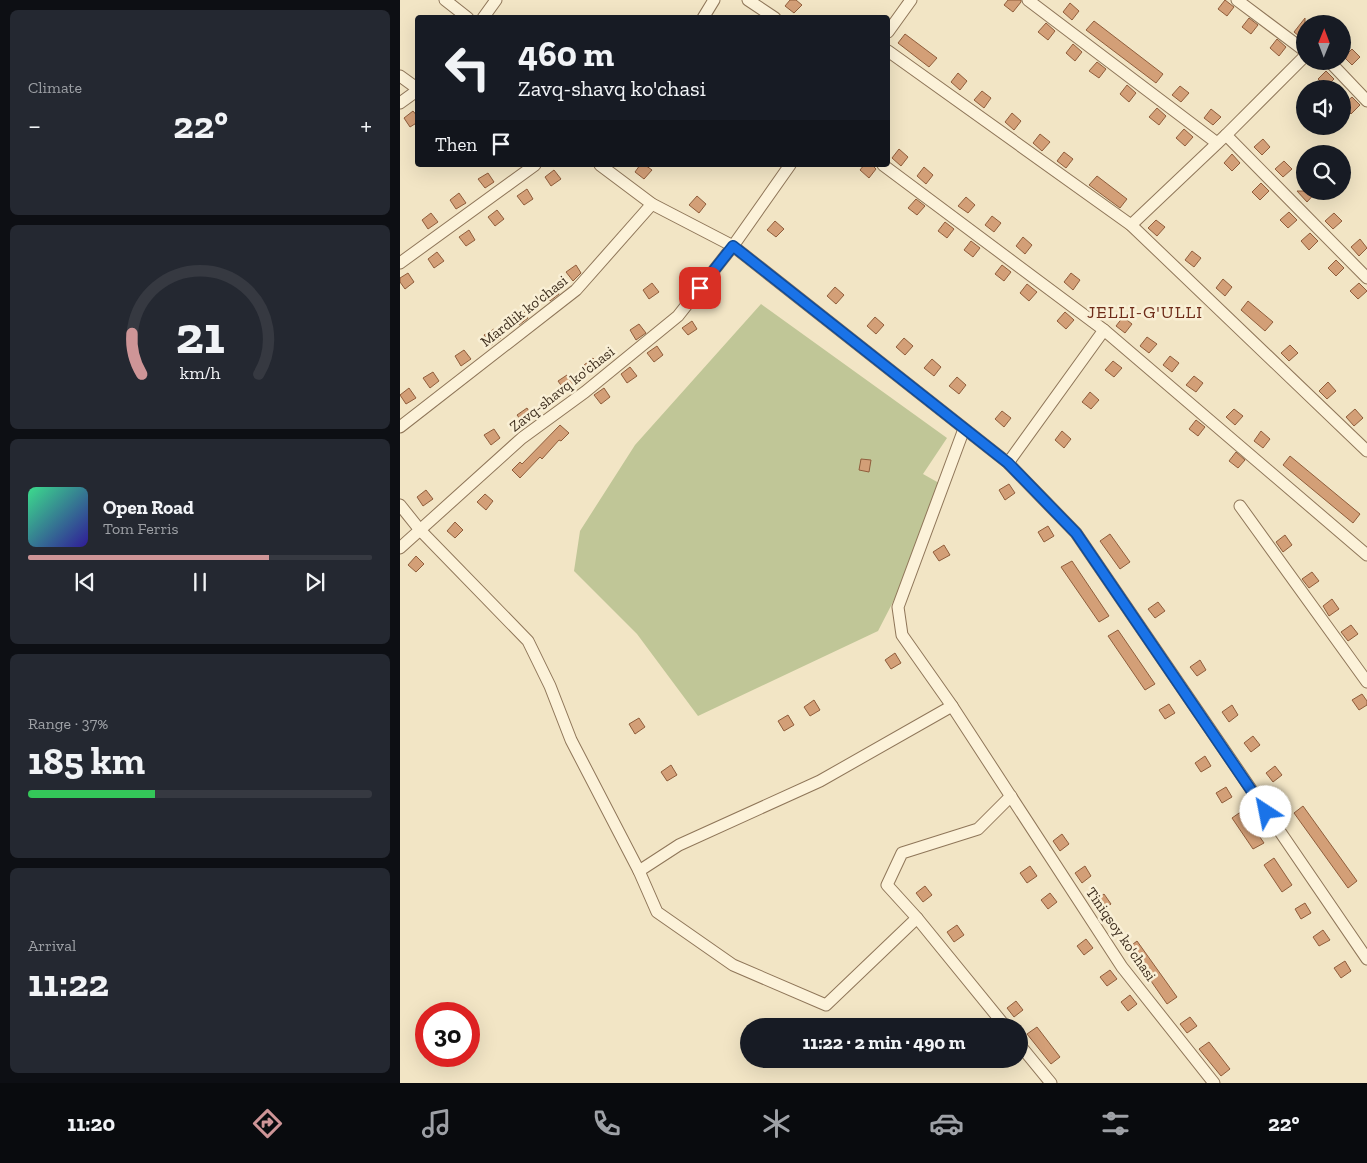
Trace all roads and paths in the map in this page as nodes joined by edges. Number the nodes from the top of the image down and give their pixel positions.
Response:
1 (445, 0) edge
2 (496, 0) edge
3 (714, 0) edge
4 (748, 0) edge
5 (911, 0) edge
6 (1028, 0) edge
7 (1236, 0) edge
8 (464, 15) edge
9 (485, 15) edge
10 (705, 15) edge
11 (770, 15) edge
12 (890, 29) edge
13 (1296, 44) edge
14 (890, 52) edge
15 (1296, 65) edge
16 (1338, 70) edge
17 (400, 76) edge
18 (415, 88) edge
19 (415, 92) edge
20 (1367, 101) edge
21 (400, 103) edge
22 (1221, 139) junction
23 (532, 167) edge
24 (603, 167) edge
25 (789, 167) edge
26 (886, 167) edge
27 (652, 204) junction
28 (1131, 225) junction
29 (733, 246) junction
30 (400, 263) edge
31 (1367, 278) edge
32 (1104, 330) junction
33 (400, 427) edge
34 (964, 428) junction
35 (1367, 451) edge
36 (1008, 463) junction
37 (400, 505) edge
38 (1240, 506) dead end
39 (420, 530) junction
40 (400, 548) edge
41 (1367, 555) edge
42 (1367, 682) edge
43 (952, 706) junction
44 (1011, 796) junction
45 (639, 872) junction
46 (917, 918) junction
47 (1367, 959) edge
48 (998, 1018) edge
49 (1028, 1055) edge
50 (1051, 1083) edge
51 (1214, 1083) edge

1 - 8 street
2 - 9 street
3 - 10 street
4 - 11 street
5 - 12 street
6 - 22 street
7 - 13 street
14 - 28 street
15 - 22 street
16 - 20 street
17 - 18 street
19 - 21 street
22 - 28 street
22 - 31 street
23 - 30 street
24 - 27 street
25 - 29 street, Zavq-shavq ko'chasi
26 - 32 street
27 - 29 street
27 - 33 street, Mardlik ko'chasi
28 - 35 street
29 - 34 street
29 - 39 street, Zavq-shavq ko'chasi
32 - 36 street
32 - 41 street
34 - 36 street
34 - 43 street, Tiniqsoy ko'chasi
36 - 47 street
37 - 39 street
38 - 42 street
39 - 40 street, Zavq-shavq ko'chasi
39 - 45 street
43 - 44 street, Tiniqsoy ko'chasi
43 - 45 street
44 - 46 street
44 - 51 street, Tiniqsoy ko'chasi
45 - 46 street
46 - 48 street
49 - 50 street

